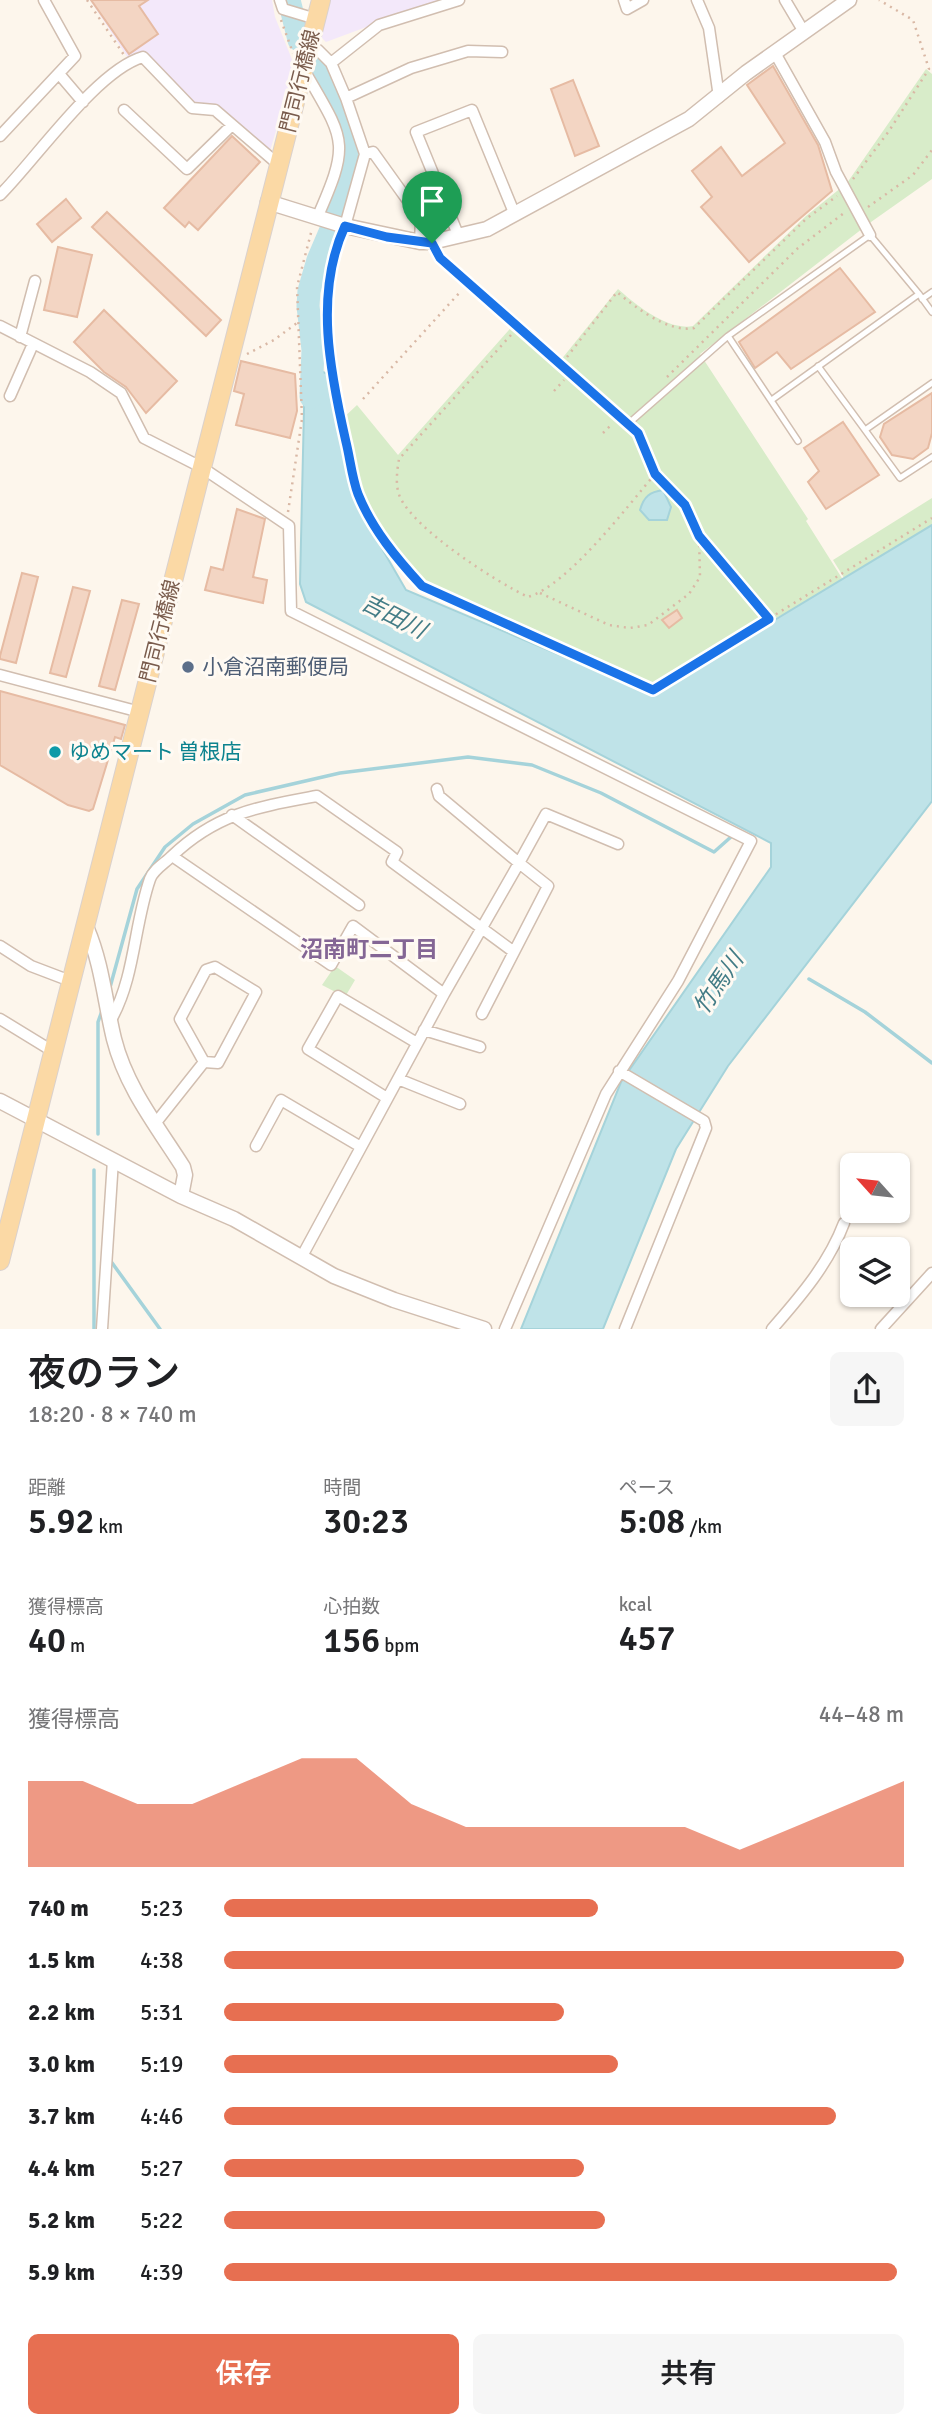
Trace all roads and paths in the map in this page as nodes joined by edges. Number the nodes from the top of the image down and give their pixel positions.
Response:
1 (44, 0) edge
2 (87, 0) edge
3 (321, 0) edge
4 (459, 0) edge
5 (624, 0) edge
6 (643, 0) edge
7 (697, 0) edge
8 (785, 0) edge
9 (849, 0) edge
10 (879, 0) edge
11 (281, 5) edge
12 (829, 6) edge
13 (315, 19) junction
14 (804, 32) junction
15 (502, 52) dead end
16 (775, 52) junction
17 (302, 60) junction
18 (128, 61) junction
19 (331, 64) junction
20 (930, 71) edge
21 (60, 75) junction
22 (719, 97) junction
23 (346, 98) junction
24 (83, 102) junction
25 (124, 110) dead end
26 (230, 126) junction
27 (0, 136) edge
28 (932, 150) edge
29 (365, 154) junction
30 (279, 165) junction
31 (844, 190) junction
32 (0, 195) edge
33 (268, 202) junction
34 (857, 209) junction
35 (515, 215) junction
36 (317, 222) junction
37 (342, 225) junction
38 (870, 235) junction
39 (459, 237) junction
40 (426, 242) junction
41 (35, 281) dead end
42 (468, 283) junction
43 (932, 292) edge
44 (921, 297) junction
45 (932, 312) edge
46 (297, 323) junction
47 (0, 326) edge
48 (518, 328) junction
49 (728, 336) junction
50 (20, 337) junction
51 (33, 344) junction
52 (237, 359) dead end
53 (560, 365) junction
54 (818, 366) junction
55 (666, 377) dead end
56 (932, 383) edge
57 (10, 397) dead end
58 (362, 399) dead end
59 (772, 399) junction
60 (628, 424) junction
61 (865, 430) junction
62 (638, 433) joint
63 (798, 441) dead end
64 (932, 457) edge
65 (201, 467) junction
66 (655, 474) junction
67 (932, 518) edge
68 (289, 526) junction
69 (699, 536) junction
70 (540, 593) junction
71 (769, 619) junction
72 (0, 675) edge
73 (140, 712) junction
74 (437, 789) dead end
75 (232, 815) junction
76 (618, 844) dead end
77 (172, 856) junction
78 (519, 863) junction
79 (359, 905) dead end
80 (483, 926) junction
81 (87, 929) junction
82 (0, 946) edge
83 (514, 952) junction
84 (73, 982) junction
85 (444, 994) junction
86 (482, 1014) dead end
87 (111, 1016) junction
88 (0, 1019) edge
89 (424, 1030) junction
90 (417, 1043) junction
91 (480, 1047) dead end
92 (54, 1052) junction
93 (204, 1062) junction
94 (621, 1073) junction
95 (398, 1079) junction
96 (387, 1098) junction
97 (0, 1101) edge
98 (460, 1104) dead end
99 (36, 1122) junction
100 (154, 1125) junction
101 (256, 1146) dead end
102 (361, 1147) junction
103 (101, 1154) junction
104 (181, 1195) junction
105 (845, 1223) dead end
106 (301, 1258) junction
107 (0, 1261) edge
108 (932, 1272) edge
109 (102, 1329) edge
110 (484, 1329) edge
111 (505, 1329) edge
112 (625, 1329) edge
113 (772, 1329) edge
114 (881, 1329) edge

1 - 21 street
2 - 18 path
3 - 13 main road, 門司行橋線
4 - 19 street
5 - 6 street
7 - 22 street
8 - 14 street
9 - 12 street
10 - 20 path
11 - 13 street
11 - 17 path
12 - 14 street
13 - 17 main road, 門司行橋線
14 - 16 street
15 - 23 street
16 - 22 street
16 - 31 street
17 - 19 street
17 - 30 main road, 門司行橋線
17 - 36 street
18 - 24 street
18 - 26 street
19 - 23 street
20 - 31 path
21 - 24 street
21 - 27 street
22 - 35 street
23 - 29 street
24 - 32 street
25 - 26 street
26 - 30 street
28 - 34 path
29 - 37 street
29 - 40 street
30 - 33 main road, 門司行橋線
31 - 34 street
31 - 53 path
33 - 36 street
33 - 65 main road, 門司行橋線
34 - 38 street
34 - 55 path
35 - 39 street
35 - 39 street
36 - 37 street
36 - 46 path
37 - 40 street
37 - 71 path
38 - 44 lane
38 - 49 lane
39 - 40 street
40 - 42 street
41 - 50 street
42 - 48 street
42 - 58 path
43 - 44 lane
44 - 45 lane
44 - 54 lane
46 - 52 path
46 - 68 path
47 - 50 street
48 - 53 street
48 - 70 path
49 - 59 lane
49 - 60 lane
50 - 51 street
51 - 57 street
51 - 65 street
53 - 60 street
54 - 59 lane
54 - 61 lane
56 - 61 lane
59 - 63 lane
60 - 62 street
61 - 64 lane
62 - 66 path
65 - 68 street
65 - 73 main road, 門司行橋線
66 - 69 path
66 - 70 path
67 - 71 path
68 - 94 street
69 - 70 path
69 - 71 path
72 - 73 street
73 - 81 main road, 門司行橋線
74 - 78 street
75 - 77 street
75 - 79 street
75 - 80 street
76 - 78 street
77 - 85 street
77 - 87 street
78 - 80 street
78 - 83 street
80 - 83 street
80 - 85 street
81 - 84 main road, 門司行橋線
81 - 87 street
82 - 84 street
83 - 86 street
84 - 92 main road, 門司行橋線
85 - 89 street
87 - 100 street
88 - 92 street
89 - 90 street
89 - 91 street
90 - 95 street
90 - 96 street
92 - 99 main road, 門司行橋線
93 - 93 street
93 - 100 street
94 - 111 street
94 - 112 street
95 - 96 street
95 - 98 street
96 - 102 street
97 - 99 street
99 - 103 street
99 - 107 main road, 門司行橋線
100 - 104 street
101 - 102 street
102 - 106 street
103 - 104 street
103 - 109 street
104 - 106 street
105 - 113 street
106 - 110 street
108 - 114 street

